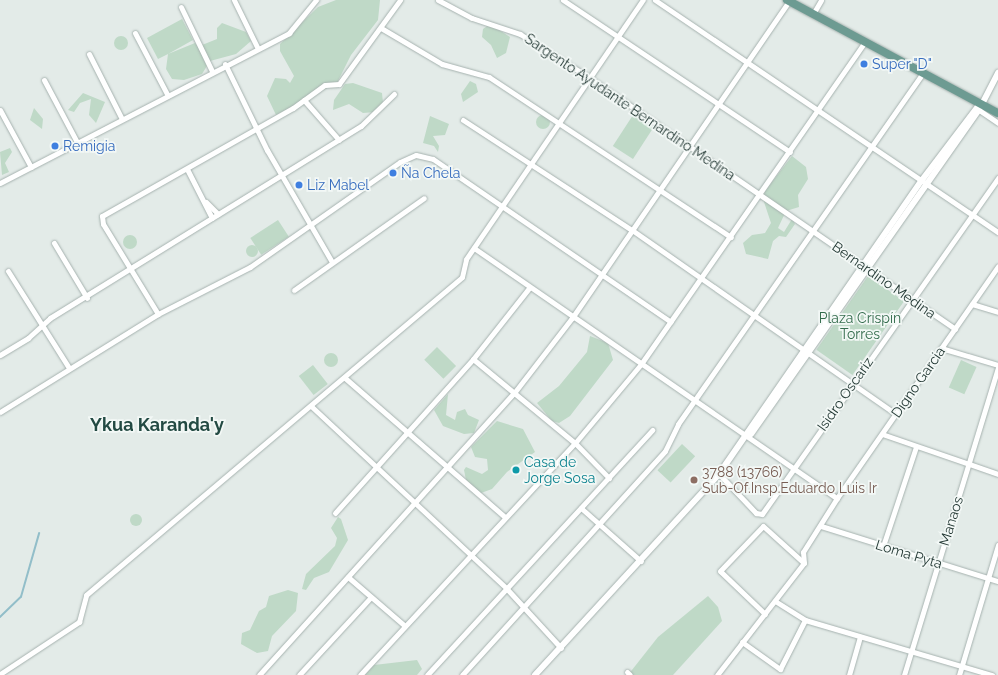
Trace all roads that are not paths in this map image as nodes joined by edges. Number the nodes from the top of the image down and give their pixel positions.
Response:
1 (234, 0) edge
2 (316, 0) edge
3 (400, 0) edge
4 (438, 0) edge
5 (563, 0) edge
6 (643, 0) edge
7 (655, 0) edge
8 (821, 0) edge
9 (788, 1) edge
10 (181, 7) dead end
11 (813, 14) junction
12 (381, 28) junction
13 (135, 33) dead end
14 (619, 36) junction
15 (865, 42) junction
16 (258, 47) junction
17 (89, 54) dead end
18 (748, 61) junction
19 (225, 64) junction
20 (212, 71) junction
21 (923, 73) junction
22 (998, 73) edge
23 (590, 78) junction
24 (44, 80) dead end
25 (167, 94) junction
26 (394, 94) dead end
27 (304, 100) junction
28 (718, 104) junction
29 (980, 107) junction
30 (0, 110) edge
31 (820, 110) junction
32 (122, 119) junction
33 (998, 119) edge
34 (463, 120) dead end
35 (560, 122) junction
36 (257, 129) junction
37 (339, 140) junction
38 (77, 142) junction
39 (690, 146) junction
40 (872, 146) junction
41 (790, 152) junction
42 (531, 164) junction
43 (31, 167) junction
44 (187, 169) junction
45 (282, 176) junction
46 (998, 178) edge
47 (925, 182) junction
48 (0, 184) edge
49 (660, 189) junction
50 (761, 194) junction
51 (424, 198) dead end
52 (205, 202) junction
53 (502, 205) junction
54 (218, 214) junction
55 (972, 214) junction
56 (212, 218) junction
57 (310, 227) junction
58 (632, 230) junction
59 (814, 230) junction
60 (998, 232) edge
61 (731, 237) junction
62 (54, 243) dead end
63 (474, 248) junction
64 (332, 262) junction
65 (998, 266) edge
66 (865, 267) junction
67 (132, 270) junction
68 (8, 271) dead end
69 (602, 274) junction
70 (702, 279) junction
71 (529, 288) junction
72 (294, 290) dead end
73 (87, 298) junction
74 (912, 299) junction
75 (972, 304) junction
76 (998, 312) edge
77 (158, 314) junction
78 (754, 315) junction
79 (572, 318) junction
80 (671, 322) junction
81 (42, 325) junction
82 (955, 328) junction
83 (941, 348) junction
84 (806, 351) junction
85 (0, 355) edge
86 (473, 359) junction
87 (641, 364) junction
88 (998, 366) edge
89 (69, 368) junction
90 (345, 378) junction
91 (853, 384) junction
92 (514, 393) junction
93 (695, 401) junction
94 (311, 406) junction
95 (0, 412) edge
96 (896, 414) junction
97 (652, 430) dead end
98 (406, 434) junction
99 (882, 434) junction
100 (747, 436) junction
101 (575, 444) junction
102 (916, 447) junction
103 (968, 466) junction
104 (376, 468) junction
105 (793, 468) junction
106 (447, 470) junction
107 (719, 474) junction
108 (998, 474) edge
109 (609, 478) junction
110 (838, 498) junction
111 (416, 504) junction
112 (581, 508) junction
113 (335, 513) dead end
114 (505, 517) junction
115 (600, 524) junction
116 (821, 526) junction
117 (998, 545) edge
118 (883, 546) junction
119 (471, 555) junction
120 (641, 561) junction
121 (804, 563) junction
122 (938, 563) junction
123 (348, 577) junction
124 (989, 578) junction
125 (998, 581) edge
126 (507, 589) junction
127 (371, 597) junction
128 (775, 601) junction
129 (524, 607) junction
130 (765, 614) junction
131 (804, 620) junction
132 (405, 626) junction
133 (860, 637) junction
134 (742, 642) junction
135 (561, 648) junction
136 (911, 653) junction
137 (962, 666) junction
138 (0, 674) edge
139 (259, 675) edge
140 (299, 675) edge
141 (360, 675) edge
142 (427, 675) edge
143 (462, 675) edge
144 (535, 675) edge
145 (717, 675) edge
146 (849, 675) edge
147 (904, 675) edge
148 (959, 675) edge
149 (992, 675) edge

1 - 16 street
2 - 16 street
3 - 12 street
4 - 23 street, Sargento Ayudante Bernardino Medina
5 - 14 street
6 - 14 street
7 - 18 street
8 - 11 street
9 - 11 main road
9 - 18 street
10 - 20 street
11 - 15 main road
12 - 27 street
12 - 35 street
13 - 25 street
14 - 23 street
14 - 28 street
15 - 21 main road
15 - 31 street
16 - 19 street
17 - 32 street
18 - 28 street
18 - 31 street
19 - 20 street
19 - 36 street
20 - 25 street
21 - 29 main road
21 - 40 street
22 - 29 street
23 - 35 street
23 - 39 street, Sargento Ayudante Bernardino Medina
24 - 38 street
25 - 32 street
26 - 37 street
27 - 36 street
27 - 37 street
28 - 39 street
28 - 41 street
29 - 33 main road
29 - 47 street
30 - 43 street
31 - 40 street
31 - 41 street
32 - 38 street
34 - 42 street
35 - 42 street
35 - 49 street
36 - 44 street
36 - 45 street
37 - 45 street
38 - 43 street
39 - 49 street
39 - 50 street, Sargento Ayudante Bernardino Medina
40 - 47 street
40 - 59 street
41 - 50 street
42 - 53 street
42 - 58 street
43 - 48 street
44 - 52 street
44 - 67 street
45 - 54 street
45 - 57 street
46 - 55 street, Isidro Oscariz
47 - 55 street
47 - 66 street
49 - 58 street
49 - 61 street
50 - 59 street, Sargento Ayudante Bernardino Medina
50 - 61 street
51 - 64 street
52 - 54 street
52 - 56 street
53 - 57 street
53 - 63 street
53 - 69 street
54 - 56 street
55 - 60 street
55 - 74 street, Isidro Oscariz
56 - 67 street
57 - 64 street
57 - 77 street
58 - 69 street
58 - 70 street
59 - 66 street, Bernardino Medina
59 - 78 street
61 - 70 street
62 - 73 street
63 - 71 street
63 - 90 street
64 - 72 street
65 - 75 street, Digno Garcia
66 - 74 street, Bernardino Medina
66 - 84 street
67 - 73 street
67 - 77 street
68 - 81 street
69 - 79 street
69 - 80 street
70 - 78 street
70 - 80 street
71 - 79 street
71 - 86 street
73 - 81 street
74 - 82 street, Bernardino Medina
74 - 91 street, Isidro Oscariz
75 - 76 street
75 - 82 street, Digno Garcia
77 - 89 street
78 - 84 street
78 - 93 street
79 - 87 street
79 - 92 street
80 - 87 street
81 - 85 street
81 - 89 street
82 - 83 street, Digno Garcia
83 - 88 street
83 - 96 street, Digno Garcia
84 - 91 street
84 - 100 street
86 - 92 street
86 - 98 street
87 - 93 street
87 - 101 street
88 - 103 street, Manaos
89 - 95 street
90 - 94 street
90 - 98 street
91 - 96 street
91 - 105 street, Isidro Oscariz
92 - 101 street
92 - 106 street
93 - 100 street
93 - 115 street
94 - 104 street
94 - 138 street
96 - 99 street, Digno Garcia
97 - 109 street
98 - 104 street
98 - 106 street
99 - 102 street
99 - 110 street, Digno Garcia
100 - 105 street
100 - 107 street
101 - 109 street
101 - 114 street
102 - 103 street
102 - 118 street
103 - 108 street
103 - 122 street, Manaos
104 - 111 street
104 - 113 street
105 - 107 street, Isidro Oscariz
105 - 110 street
106 - 111 street
106 - 114 street
107 - 120 street
109 - 112 street
110 - 116 street, Digno Garcia
111 - 119 street
111 - 123 street
112 - 115 street
112 - 126 street
114 - 119 street
115 - 120 street
115 - 129 street
116 - 118 street, Loma Pyta
116 - 121 street, Digno Garcia
117 - 124 street
118 - 122 street, Loma Pyta
119 - 126 street
119 - 132 street
120 - 135 street
121 - 128 street
121 - 130 street
122 - 124 street, Loma Pyta
122 - 136 street, Manaos
123 - 127 street
123 - 139 street
124 - 125 street, Loma Pyta
124 - 137 street
126 - 129 street
126 - 142 street
127 - 132 street
127 - 140 street
128 - 130 street
128 - 131 street
129 - 135 street
129 - 143 street
130 - 134 street
131 - 133 street
131 - 134 street
132 - 141 street
133 - 136 street
133 - 146 street
134 - 145 street
135 - 144 street
136 - 137 street
136 - 147 street, Manaos
137 - 148 street
137 - 149 street

